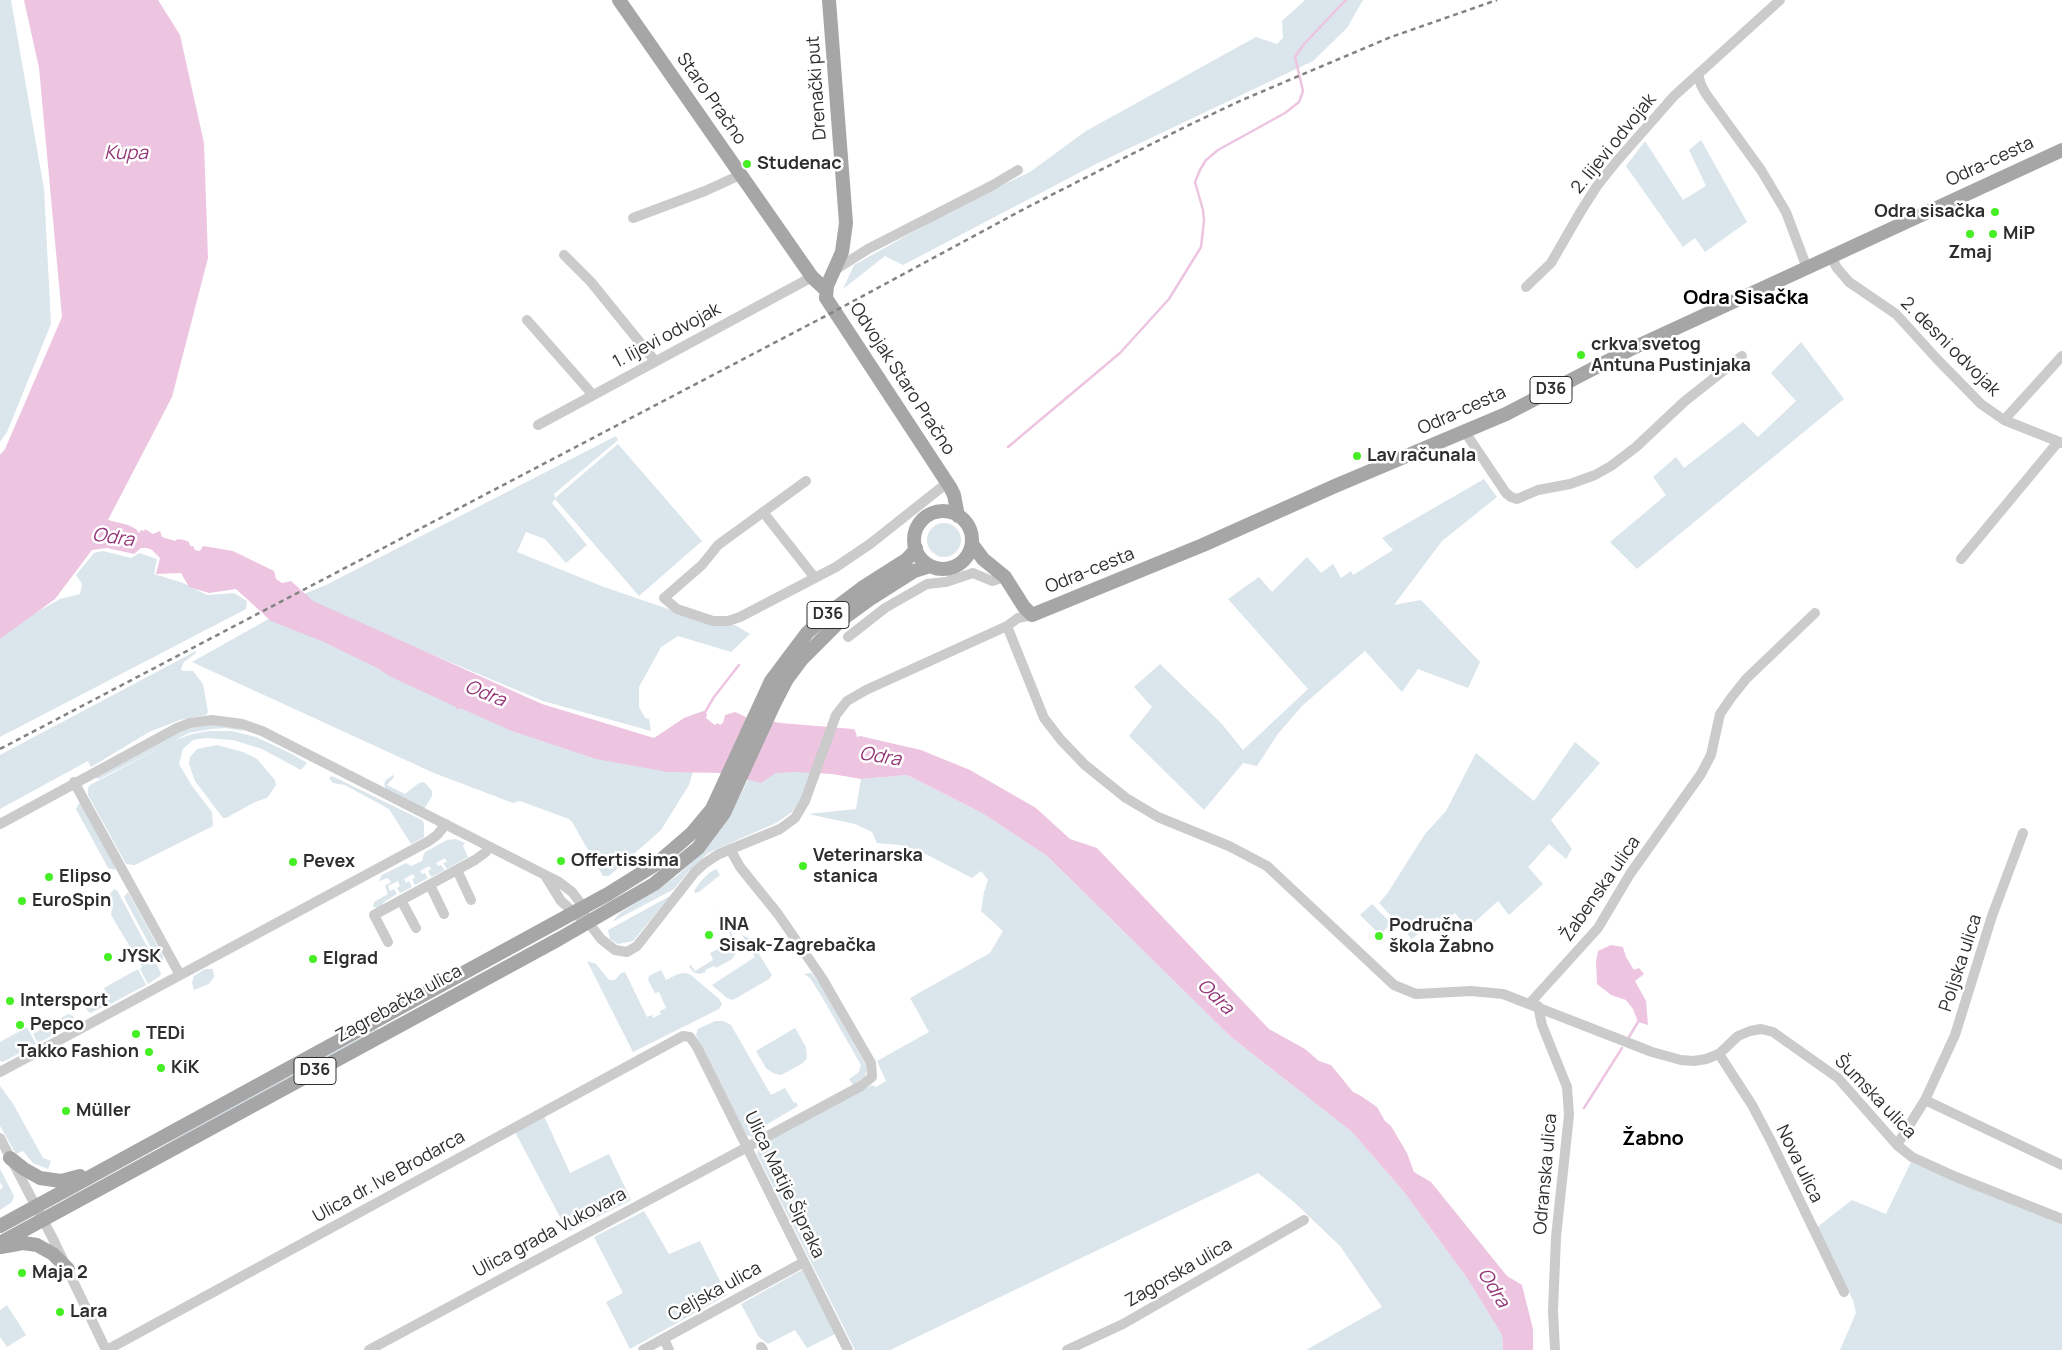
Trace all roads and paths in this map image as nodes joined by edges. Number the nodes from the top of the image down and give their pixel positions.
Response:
1 (619, 0) edge
2 (829, 0) edge
3 (1780, 0) edge
4 (1698, 74) junction
5 (2062, 150) edge
6 (1018, 170) dead end
7 (740, 175) junction
8 (633, 218) dead end
9 (564, 255) dead end
10 (1831, 257) junction
11 (1806, 268) junction
12 (834, 271) junction
13 (812, 277) junction
14 (1526, 287) dead end
15 (826, 290) junction
16 (527, 320) dead end
17 (1742, 356) dead end
18 (2062, 356) edge
19 (655, 361) junction
20 (593, 394) junction
21 (2004, 420) junction
22 (538, 425) dead end
23 (1465, 432) junction
24 (2060, 443) edge
25 (806, 482) dead end
26 (949, 485) junction
27 (763, 512) junction
28 (938, 512) junction
29 (958, 516) junction
30 (972, 544) junction
31 (916, 548) junction
32 (1961, 559) dead end
33 (930, 566) junction
34 (957, 566) junction
35 (992, 567) junction
36 (1005, 577) junction
37 (815, 578) junction
38 (1815, 613) dead end
39 (1032, 615) junction
40 (1007, 626) junction
41 (848, 638) dead end
42 (767, 703) junction
43 (74, 782) junction
44 (725, 797) junction
45 (0, 824) edge
46 (446, 824) junction
47 (2023, 833) dead end
48 (730, 849) junction
49 (486, 852) dead end
50 (457, 870) junction
51 (546, 877) junction
52 (430, 885) junction
53 (401, 900) junction
54 (471, 900) dead end
55 (578, 910) junction
56 (444, 914) dead end
57 (588, 922) junction
58 (416, 928) dead end
59 (388, 942) dead end
60 (180, 975) junction
61 (1534, 1005) junction
62 (688, 1036) joint
63 (1720, 1054) junction
64 (0, 1072) edge
65 (1925, 1100) junction
66 (0, 1138) edge
67 (1897, 1145) junction
68 (747, 1146) junction
69 (10, 1158) junction
70 (2062, 1165) edge
71 (100, 1171) junction
72 (36, 1206) junction
73 (43, 1219) junction
74 (2062, 1219) edge
75 (1304, 1220) dead end
76 (0, 1226) edge
77 (0, 1243) edge
78 (0, 1247) edge
79 (804, 1262) junction
80 (68, 1269) junction
81 (1844, 1292) dead end
82 (664, 1339) junction
83 (107, 1350) edge
84 (369, 1350) edge
85 (643, 1350) edge
86 (669, 1350) edge
87 (848, 1350) edge
88 (1067, 1350) edge
89 (1555, 1350) edge

1 - 7 main road, Staro Pračno
2 - 12 main road, Drenački put
3 - 4 street, 2. lijevi odvojak
4 - 11 street
4 - 14 street, 2. lijevi odvojak
5 - 10 main road, Odra-cesta / D36
6 - 12 street
7 - 8 street
7 - 13 main road, Staro Pračno
9 - 19 street
10 - 11 main road, Odra-cesta / D36
10 - 21 street, 2. desni odvojak
11 - 23 main road, Odra-cesta / D36
12 - 15 main road, Drenački put
13 - 15 main road, Staro Pračno
13 - 19 street, 1. lijevi odvojak
15 - 26 main road, Odvojak Staro Pračno
16 - 20 street
17 - 23 street
18 - 21 street, 2. desni odvojak
19 - 20 street, 1. lijevi odvojak
20 - 22 street, 1. lijevi odvojak
21 - 24 street, 2. desni odvojak
23 - 39 main road, Odra-cesta / D36
24 - 32 street, 2. desni odvojak
25 - 27 street
26 - 28 main road
26 - 29 main road, Odvojak Staro Pračno
26 - 37 street
27 - 37 street
27 - 37 street
28 - 29 main road
28 - 31 main road
29 - 30 main road
30 - 34 main road
30 - 35 main road
31 - 33 main road
31 - 42 main road, D36
33 - 34 main road, D36
33 - 42 main road, D36
34 - 35 main road, D36
35 - 36 main road
36 - 39 main road
36 - 41 street
38 - 61 street, Žabenska ulica
39 - 40 street, Odra-cesta
40 - 48 street, Odra-cesta
40 - 61 street
42 - 44 main road, D36
43 - 45 street
43 - 46 street
43 - 60 street
44 - 55 main road, D36
44 - 57 main road, Zagrebačka ulica / D36
46 - 51 street
46 - 60 street
47 - 65 street, Poljska ulica
48 - 57 street
48 - 68 street, Ulica grada Vukovara
49 - 50 street
50 - 52 street
50 - 54 street
51 - 55 street
51 - 55 street
52 - 53 street
52 - 56 street
53 - 58 street
53 - 59 street
55 - 57 street
55 - 71 main road, Zagrebačka ulica / D36
57 - 73 main road, Zagrebačka ulica / D36
60 - 64 street
61 - 63 street, Šumska ulica
61 - 89 street, Odranska ulica
62 - 68 street, Ulica Matije Šipraka
62 - 83 street, Ulica dr. Ive Brodarca
63 - 67 street, Šumska ulica
63 - 81 street, Nova ulica
65 - 67 street, Poljska ulica
65 - 70 street
66 - 69 street
67 - 74 street, Šumska ulica
68 - 79 street, Ulica Matije Šipraka
68 - 84 street, Ulica grada Vukovara
69 - 71 main road
69 - 72 street
71 - 72 main road, Zagrebačka ulica / D36
72 - 73 street
72 - 76 main road, Zagrebačka ulica / D36
73 - 77 main road, Zagrebačka ulica / D36
73 - 80 street
75 - 88 street, Zagorska ulica
78 - 80 main road
79 - 82 street, Celjska ulica
79 - 87 street, Ulica Matije Šipraka
80 - 83 street
82 - 85 street, Celjska ulica
82 - 86 street

